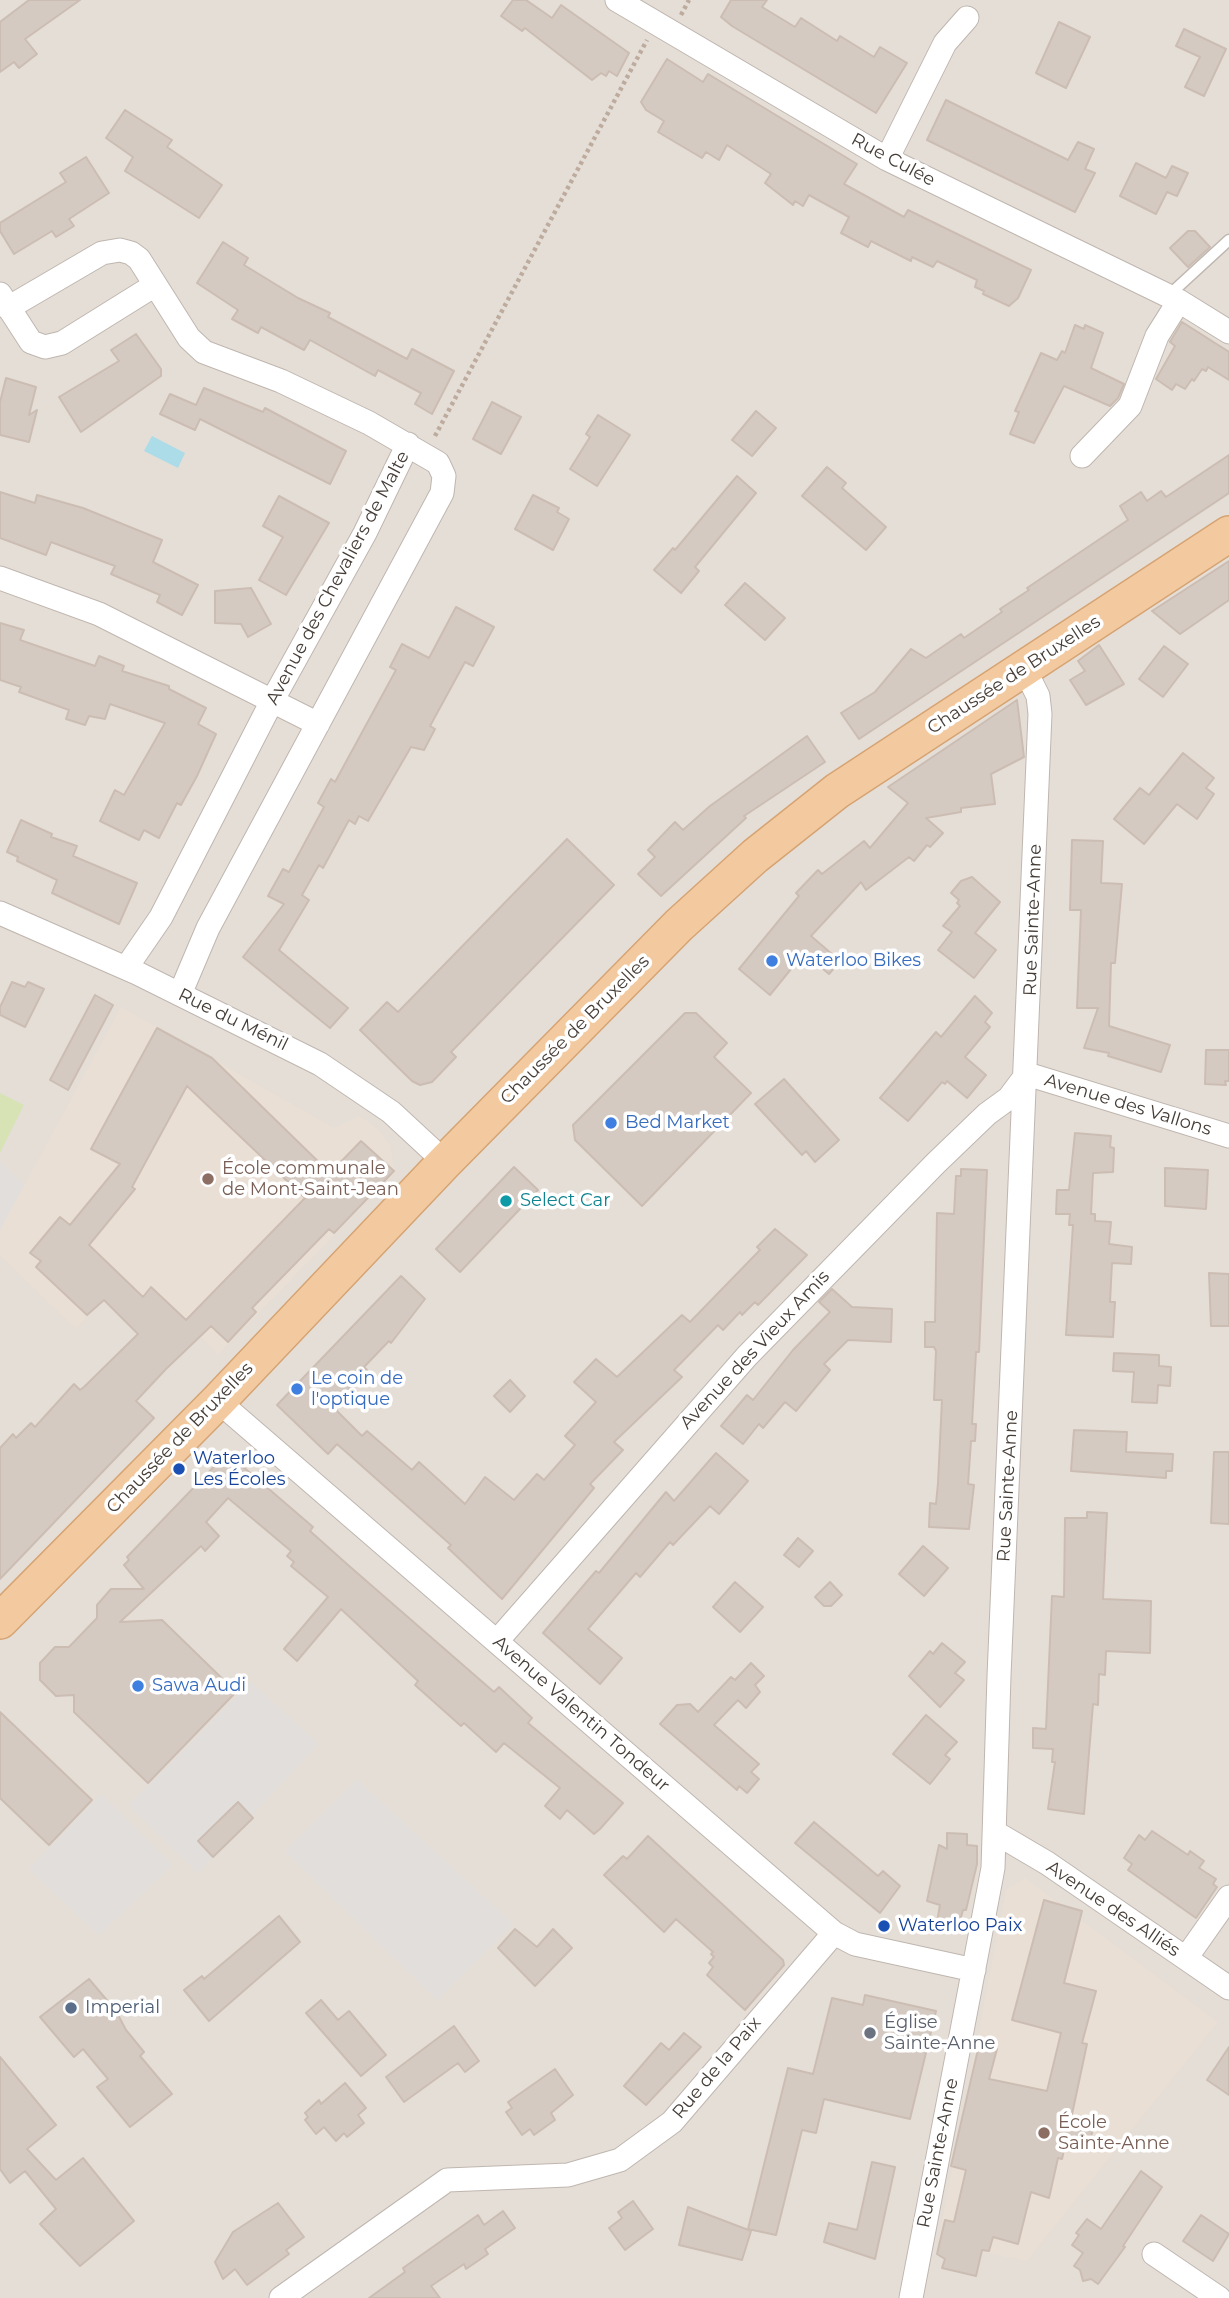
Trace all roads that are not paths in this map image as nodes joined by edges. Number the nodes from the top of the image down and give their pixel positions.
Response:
1 (617, 0) edge
2 (967, 18) dead end
3 (887, 159) junction
4 (1229, 240) edge
5 (155, 285) junction
6 (1174, 299) junction
7 (4, 301) edge
8 (1229, 332) edge
9 (408, 444) junction
10 (1082, 456) dead end
11 (1229, 534) edge
12 (0, 578) edge
13 (1025, 670) junction
14 (271, 703) junction
15 (318, 724) junction
16 (0, 913) edge
17 (126, 968) junction
18 (180, 994) junction
19 (1027, 1074) junction
20 (1229, 1136) edge
21 (445, 1161) junction
22 (218, 1401) junction
23 (0, 1621) edge
24 (497, 1641) junction
25 (996, 1833) junction
26 (1229, 1898) edge
27 (834, 1933) junction
28 (1186, 1958) junction
29 (974, 1970) junction
30 (1229, 1988) edge
31 (1154, 2254) dead end
32 (281, 2298) edge
33 (911, 2298) edge
34 (1219, 2298) edge

1 - 3 street, Rue Culée
2 - 3 street
3 - 6 street, Rue Culée
4 - 6 lane
5 - 7 street
5 - 7 street
5 - 9 street
6 - 8 street, Rue Culée
6 - 10 street
9 - 14 street, Avenue des Chevaliers de Malte
9 - 15 street, Avenue des Chevaliers de Malte
11 - 13 main road, Chaussée de Bruxelles
12 - 14 street
13 - 19 street, Rue Sainte-Anne
13 - 21 main road, Chaussée de Bruxelles
14 - 15 street
14 - 17 street, Avenue des Chevaliers de Malte
15 - 18 street, Avenue des Chevaliers de Malte
16 - 17 street, Rue du Ménil
17 - 18 street, Rue du Ménil
18 - 21 street, Rue du Ménil
19 - 20 street, Avenue des Vallons
19 - 24 street, Avenue des Vieux Amis
19 - 25 street, Rue Sainte-Anne
21 - 22 main road, Chaussée de Bruxelles
22 - 23 main road, Chaussée de Bruxelles
22 - 24 street, Avenue Valentin Tondeur
24 - 27 street, Avenue Valentin Tondeur
25 - 28 street, Avenue des Alliés
25 - 29 street, Rue Sainte-Anne
26 - 28 street
27 - 29 street, Avenue Valentin Tondeur
27 - 32 street, Rue de la Paix
28 - 30 street, Avenue des Alliés
29 - 33 street, Rue Sainte-Anne
31 - 34 street

